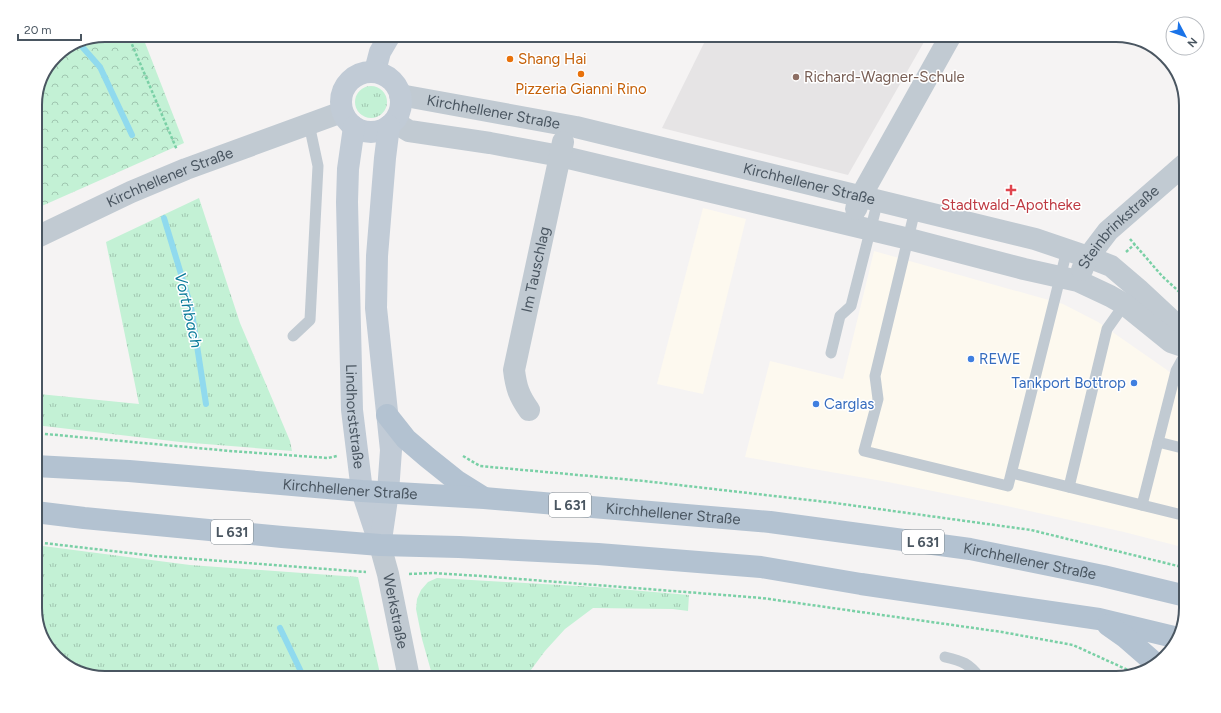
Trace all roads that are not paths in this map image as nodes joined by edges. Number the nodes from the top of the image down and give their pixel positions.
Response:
1 (385, 42) edge
2 (947, 42) edge
3 (375, 71) junction
4 (400, 95) junction
5 (348, 120) junction
6 (309, 124) junction
7 (392, 124) junction
8 (566, 125) junction
9 (560, 156) junction
10 (1179, 169) edge
11 (869, 198) junction
12 (915, 210) junction
13 (860, 228) junction
14 (42, 235) edge
15 (909, 239) junction
16 (1067, 250) junction
17 (1088, 257) junction
18 (1069, 279) junction
19 (1131, 297) junction
20 (1179, 328) edge
21 (293, 336) dead end
22 (1179, 345) edge
23 (831, 353) dead end
24 (1179, 366) edge
25 (530, 410) dead end
26 (387, 416) junction
27 (1158, 442) junction
28 (1179, 447) edge
29 (42, 467) edge
30 (1012, 473) junction
31 (1069, 487) junction
32 (362, 491) junction
33 (388, 492) junction
34 (484, 498) junction
35 (1142, 505) junction
36 (42, 513) edge
37 (1179, 514) edge
38 (380, 545) junction
39 (1179, 594) edge
40 (1099, 619) junction
41 (1172, 637) edge
42 (945, 658) dead end
43 (1152, 660) edge
44 (408, 671) edge
45 (975, 671) edge

1 - 3 street
2 - 11 street
3 - 4 street
3 - 5 street
4 - 7 street
4 - 8 street, Kirchhellener Straße
5 - 6 street, Kirchhellener Straße
5 - 7 street
5 - 32 street, Lindhorststraße
6 - 14 street, Kirchhellener Straße
6 - 21 lane
7 - 9 street, Kirchhellener Straße
7 - 26 street, Lindhorststraße
8 - 9 street, Im Tauschlag
8 - 11 street, Kirchhellener Straße
9 - 13 street, Kirchhellener Straße
9 - 25 street, Im Tauschlag
10 - 17 street, Steinbrinkstraße
11 - 12 street, Kirchhellener Straße
11 - 13 street
12 - 15 lane
12 - 16 street, Kirchhellener Straße
13 - 15 street, Kirchhellener Straße
13 - 23 lane
15 - 18 street, Kirchhellener Straße
15 - 30 lane
16 - 17 street, Kirchhellener Straße
16 - 18 lane
17 - 18 street, Steinbrinkstraße
17 - 19 street, Kirchhellener Straße
18 - 19 street, Kirchhellener Straße
18 - 30 lane
19 - 20 street, Kirchhellener Straße
19 - 22 street, Kirchhellener Straße
19 - 31 lane
24 - 27 lane
26 - 33 street, Lindhorststraße
26 - 34 main road
27 - 28 lane
27 - 35 lane
29 - 32 main road, Kirchhellener Straße / L 631
30 - 31 lane
31 - 35 lane
32 - 33 main road, Kirchhellener Straße / L 631
32 - 38 street, Lindhorststraße
33 - 34 main road, Kirchhellener Straße / L 631
33 - 38 street, Lindhorststraße
34 - 39 main road, Kirchhellener Straße / L 631
35 - 37 lane
36 - 38 main road, L 631
38 - 40 main road, L 631
38 - 44 street, Werkstraße
40 - 41 main road, L 631
40 - 43 main road
42 - 45 lane

